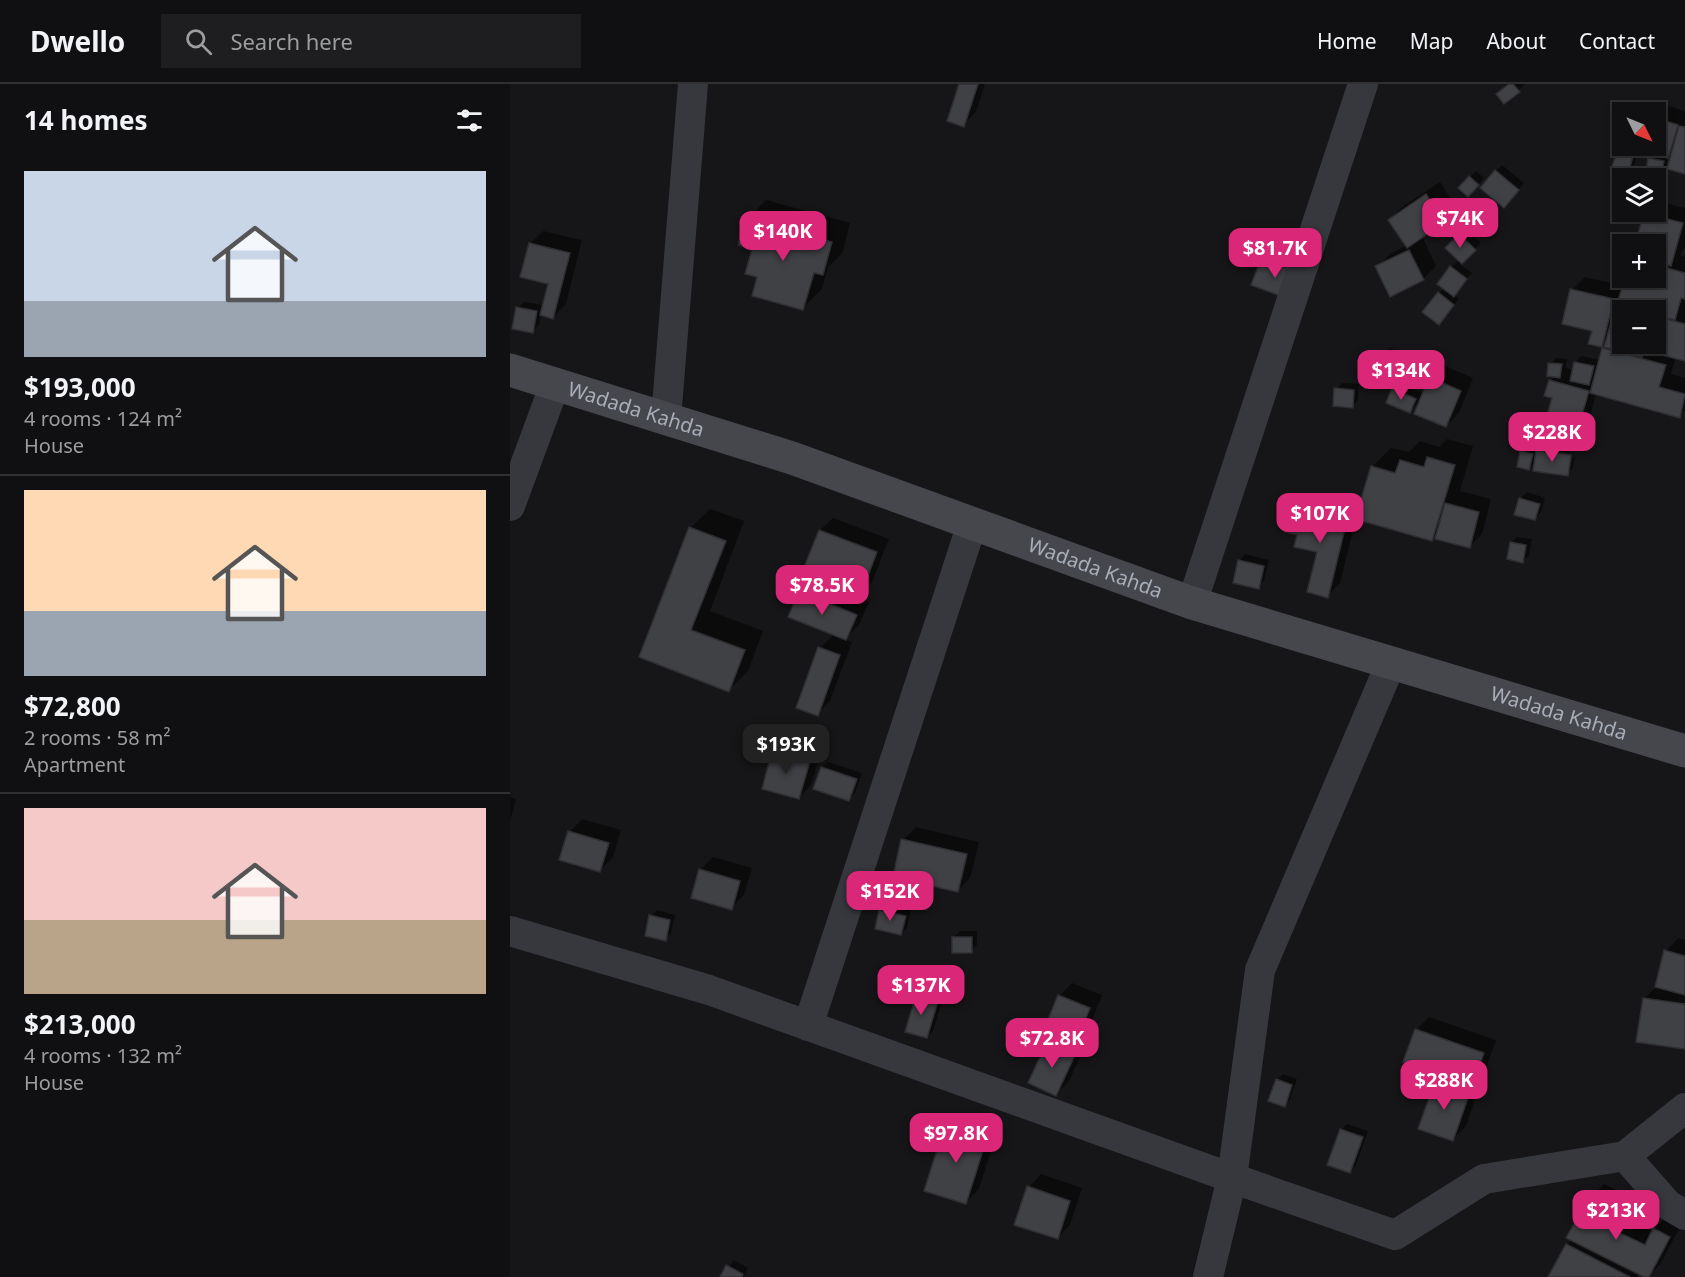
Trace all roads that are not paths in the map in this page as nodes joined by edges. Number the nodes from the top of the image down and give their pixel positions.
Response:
1 (693, 84) edge
2 (1363, 84) edge
3 (510, 370) edge
4 (555, 384) junction
5 (666, 419) junction
6 (510, 506) edge
7 (972, 524) junction
8 (1192, 603) junction
9 (1391, 663) junction
10 (1685, 751) edge
11 (510, 931) edge
12 (808, 1026) junction
13 (1685, 1108) edge
14 (1625, 1156) junction
15 (1232, 1178) junction
16 (1685, 1215) edge
17 (1208, 1277) edge

1 - 5 street
2 - 8 street
3 - 4 main road, Wadada Kahda
4 - 5 main road, Wadada Kahda
4 - 6 street
5 - 7 main road, Wadada Kahda
7 - 8 main road, Wadada Kahda
7 - 12 street
8 - 9 main road, Wadada Kahda
9 - 10 main road, Wadada Kahda
9 - 15 street
11 - 12 street
12 - 15 street
13 - 14 street
14 - 15 street
14 - 16 street
15 - 17 street

